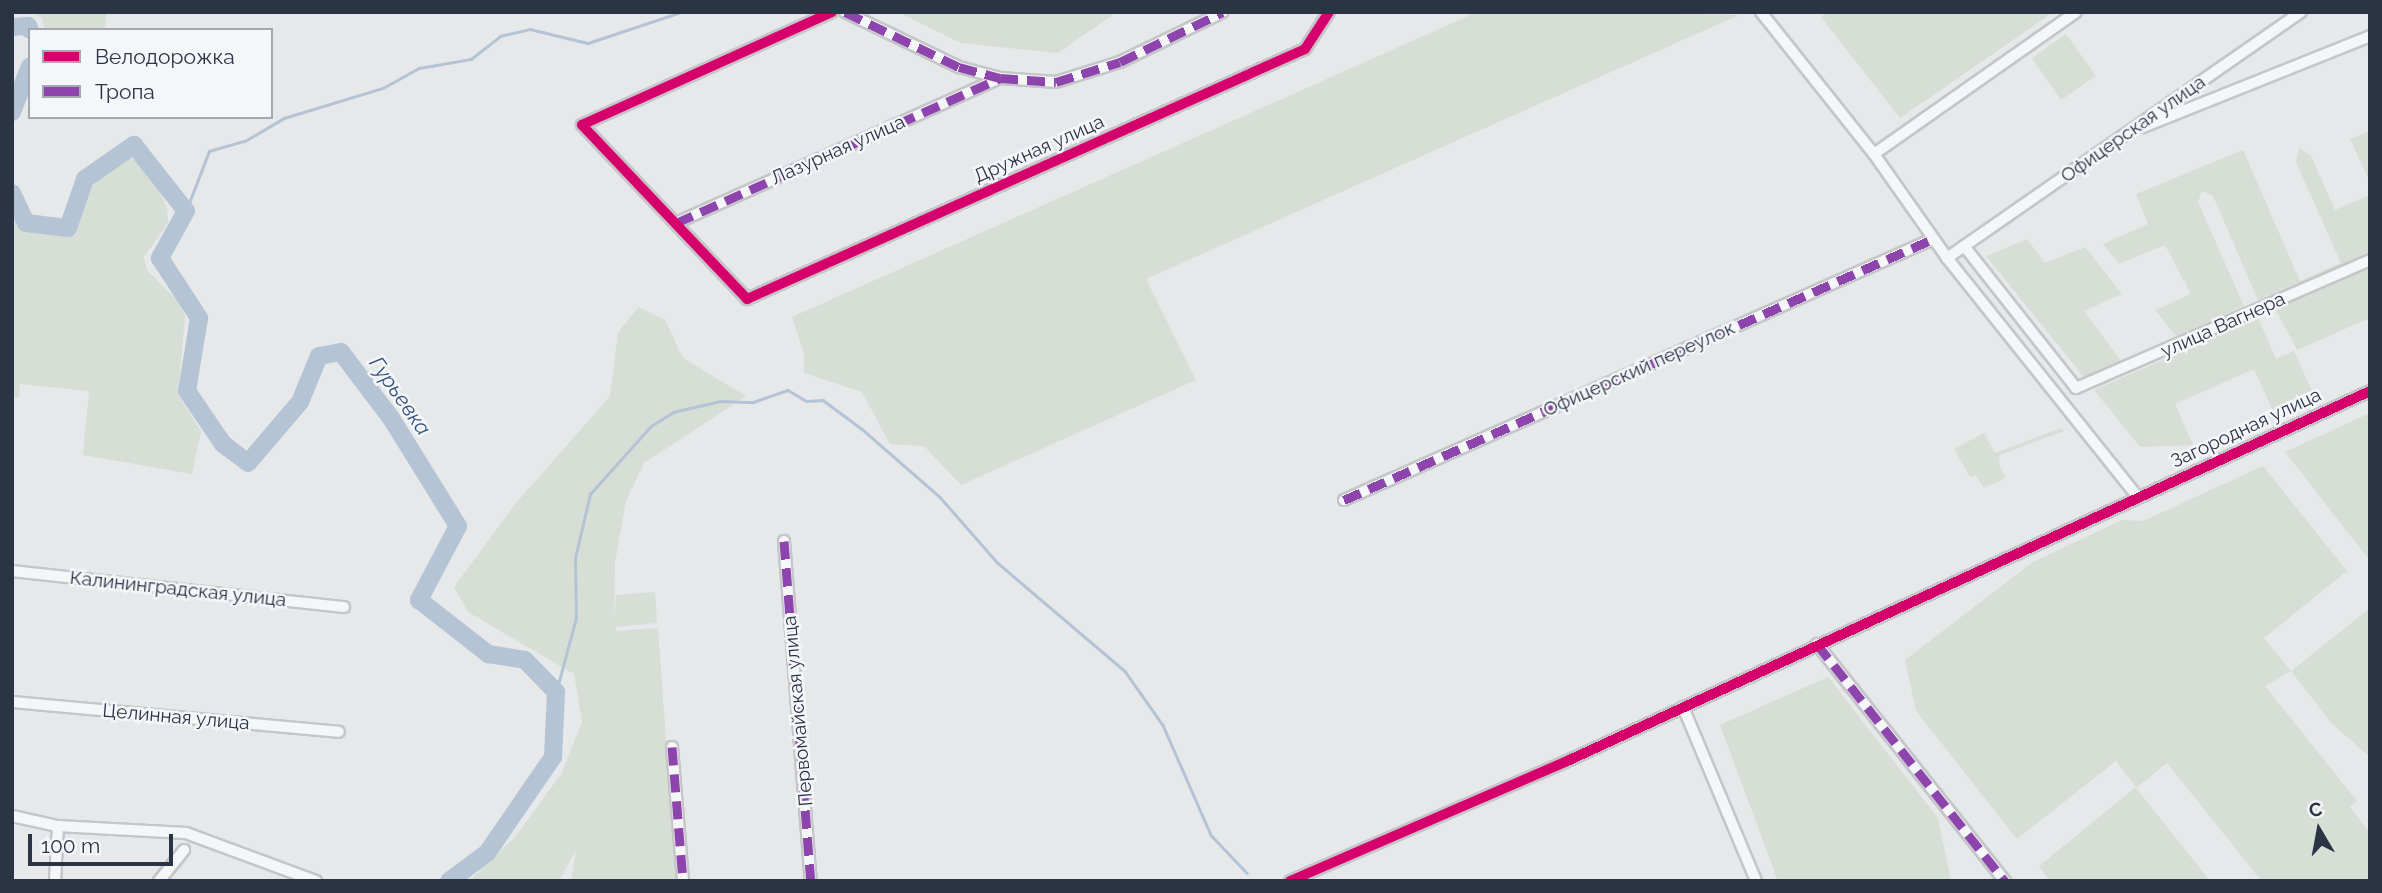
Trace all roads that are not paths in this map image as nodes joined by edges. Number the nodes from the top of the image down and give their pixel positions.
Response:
1 (832, 12) edge
2 (845, 12) edge
3 (1223, 12) edge
4 (1329, 12) edge
5 (1761, 12) edge
6 (2076, 12) edge
7 (2301, 12) edge
8 (2370, 36) edge
9 (1000, 78) junction
10 (2124, 135) junction
11 (1874, 154) junction
12 (676, 223) dead end
13 (1933, 239) junction
14 (1964, 246) junction
15 (1947, 258) junction
16 (2370, 260) edge
17 (2370, 390) edge
18 (2137, 497) junction
19 (1344, 500) dead end
20 (784, 541) dead end
21 (12, 571) edge
22 (344, 607) dead end
23 (1817, 644) junction
24 (12, 702) edge
25 (1683, 707) junction
26 (340, 732) dead end
27 (672, 747) dead end
28 (12, 816) edge
29 (58, 826) junction
30 (184, 850) dead end
31 (55, 881) edge
32 (159, 881) edge
33 (316, 881) edge
34 (682, 881) edge
35 (811, 881) edge
36 (1290, 881) edge
37 (1756, 881) edge
38 (2005, 881) edge

1 - 4 street, Дружная улица
2 - 9 street
3 - 9 street
5 - 11 street
6 - 11 street
7 - 10 street, Офицерская улица
8 - 10 street
9 - 12 street, Лазурная улица
10 - 14 street, Офицерская улица
11 - 13 street
13 - 15 street
13 - 19 street, Офицерский переулок
14 - 15 street, Офицерская улица
14 - 16 street, улица Вагнера
15 - 18 street
17 - 18 street, Загородная улица
18 - 23 street, Загородная улица
20 - 35 street, Первомайская улица
21 - 22 street, Калининградская улица
23 - 25 street, Загородная улица
23 - 38 street
24 - 26 street, Целинная улица
25 - 36 street, Загородная улица
25 - 37 street
27 - 34 street
28 - 29 street
29 - 31 street
29 - 33 street
30 - 32 street

